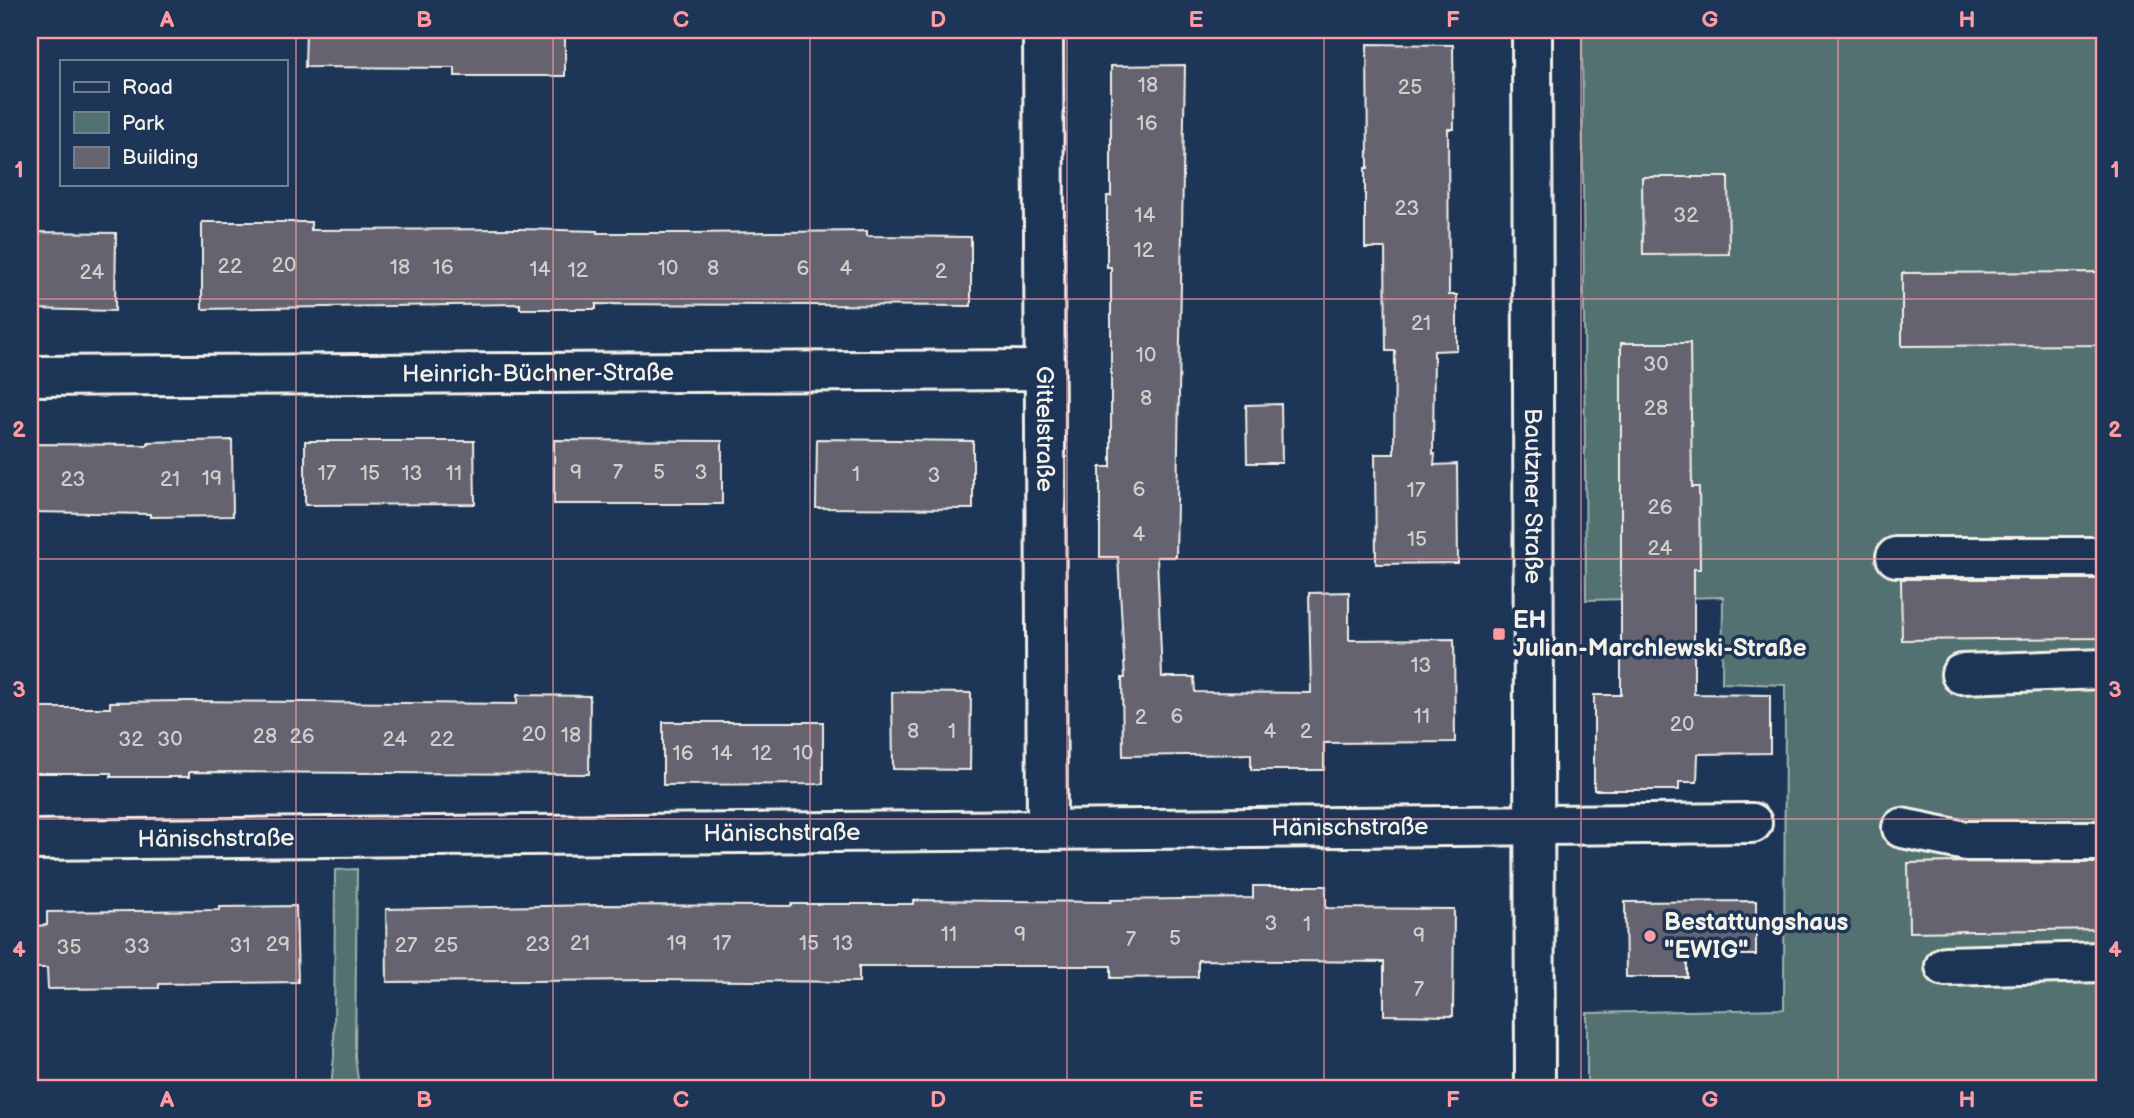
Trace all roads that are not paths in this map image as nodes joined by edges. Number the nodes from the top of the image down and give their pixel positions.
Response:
1 (1043, 30) edge
2 (1532, 30) edge
3 (1045, 370) junction
4 (30, 376) edge
5 (1896, 557) dead end
6 (2104, 557) edge
7 (2104, 669) edge
8 (1961, 674) dead end
9 (1752, 823) dead end
10 (1534, 825) junction
11 (1902, 828) dead end
12 (1048, 829) junction
13 (30, 840) edge
14 (2104, 841) edge
15 (2104, 962) edge
16 (1945, 966) dead end
17 (1535, 1088) edge

1 - 3 street, Gittelstraße
2 - 10 street, Bautzner Straße
3 - 4 street, Heinrich-Büchner-Straße
3 - 12 street, Gittelstraße
5 - 6 street
7 - 8 street
9 - 10 street, Hänischstraße
10 - 12 street, Hänischstraße
10 - 17 street, Bautzner Straße
11 - 14 street
12 - 13 street, Hänischstraße
15 - 16 street

